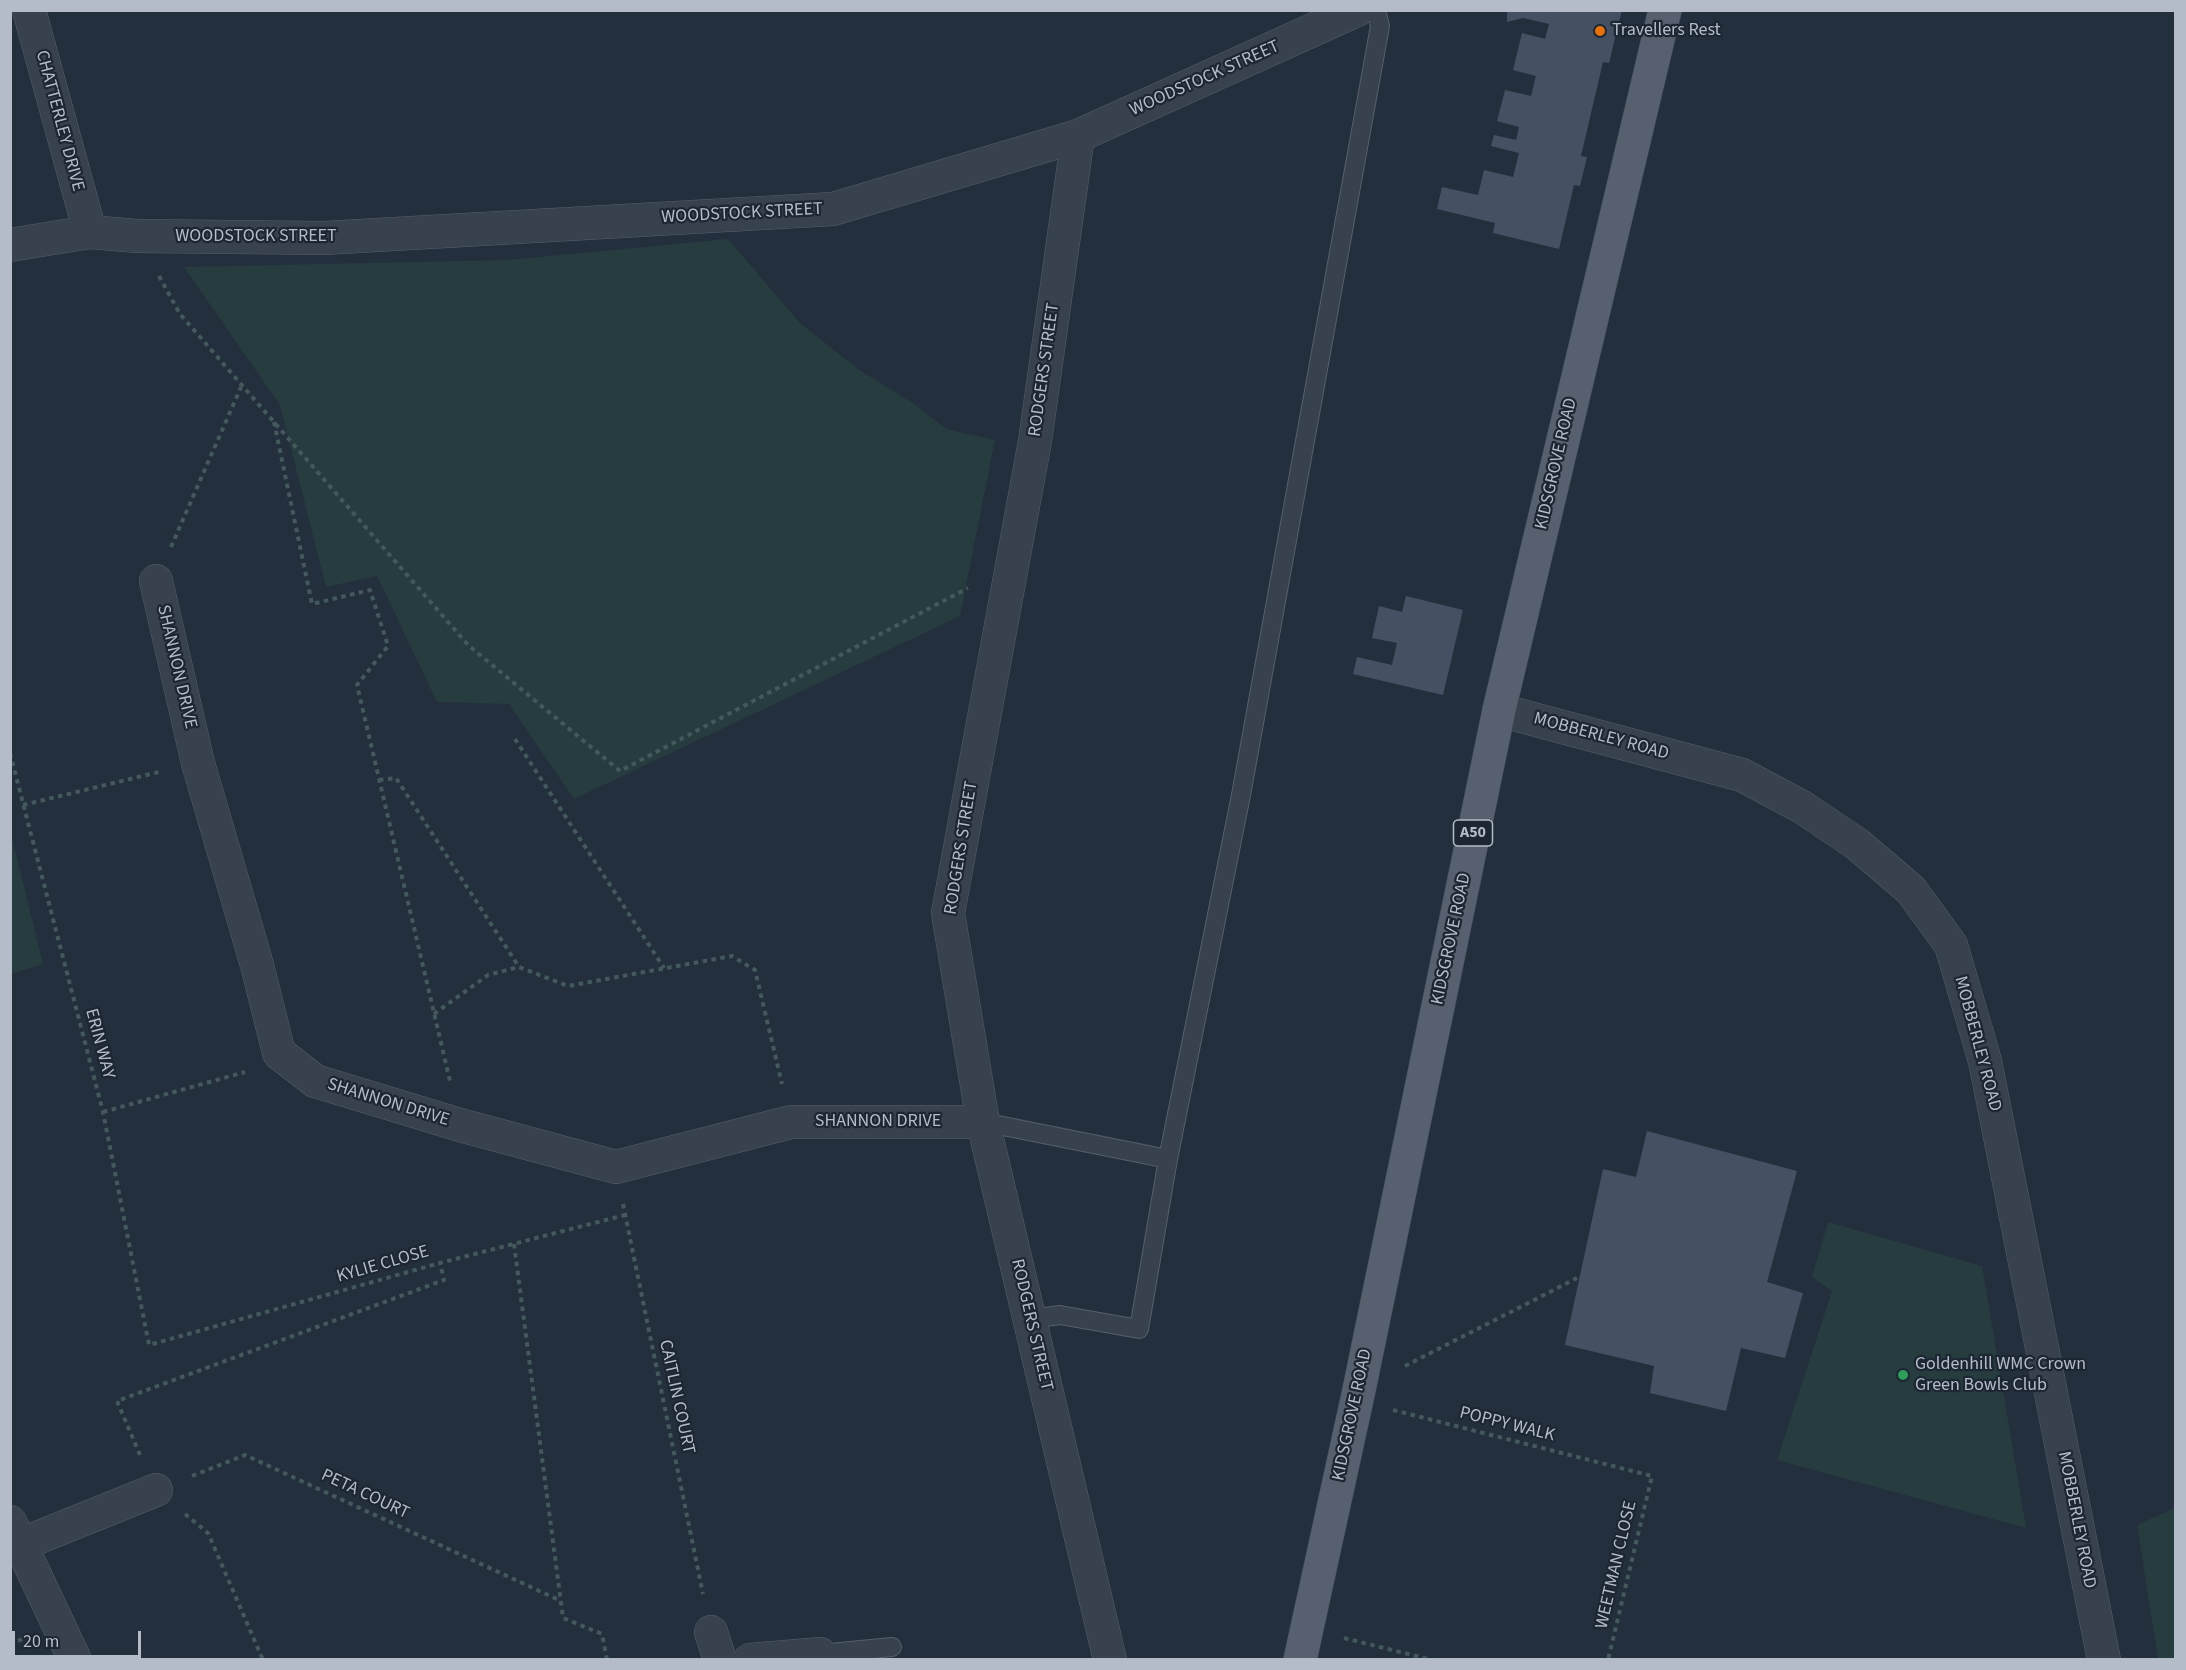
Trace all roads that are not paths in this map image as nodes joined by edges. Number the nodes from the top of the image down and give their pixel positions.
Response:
1 (29, 10) edge
2 (1357, 10) edge
3 (1376, 10) edge
4 (1665, 10) edge
5 (1078, 136) junction
6 (90, 232) junction
7 (10, 245) edge
8 (156, 581) road end
9 (1499, 710) junction
10 (983, 1122) junction
11 (1168, 1159) junction
12 (1030, 1319) junction
13 (156, 1490) road end
14 (16, 1533) edge
15 (1304, 1644) edge
16 (892, 1647) dead end
17 (820, 1654) joint
18 (75, 1659) edge
19 (750, 1659) edge
20 (1110, 1659) edge
21 (2104, 1659) edge

1 - 6 street, CHATTERLEY DRIVE
2 - 5 street, WOODSTOCK STREET
3 - 11 lane
4 - 9 main road, KIDSGROVE ROAD / A50
5 - 6 street, WOODSTOCK STREET
5 - 10 street, RODGERS STREET
6 - 7 street, WOODSTOCK STREET
8 - 10 street, SHANNON DRIVE
9 - 15 main road, KIDSGROVE ROAD / A50
9 - 21 street, MOBBERLEY ROAD
10 - 11 lane
10 - 12 street, RODGERS STREET
11 - 12 lane
12 - 20 street, RODGERS STREET
13 - 14 street
14 - 18 street
16 - 17 lane
17 - 19 street

